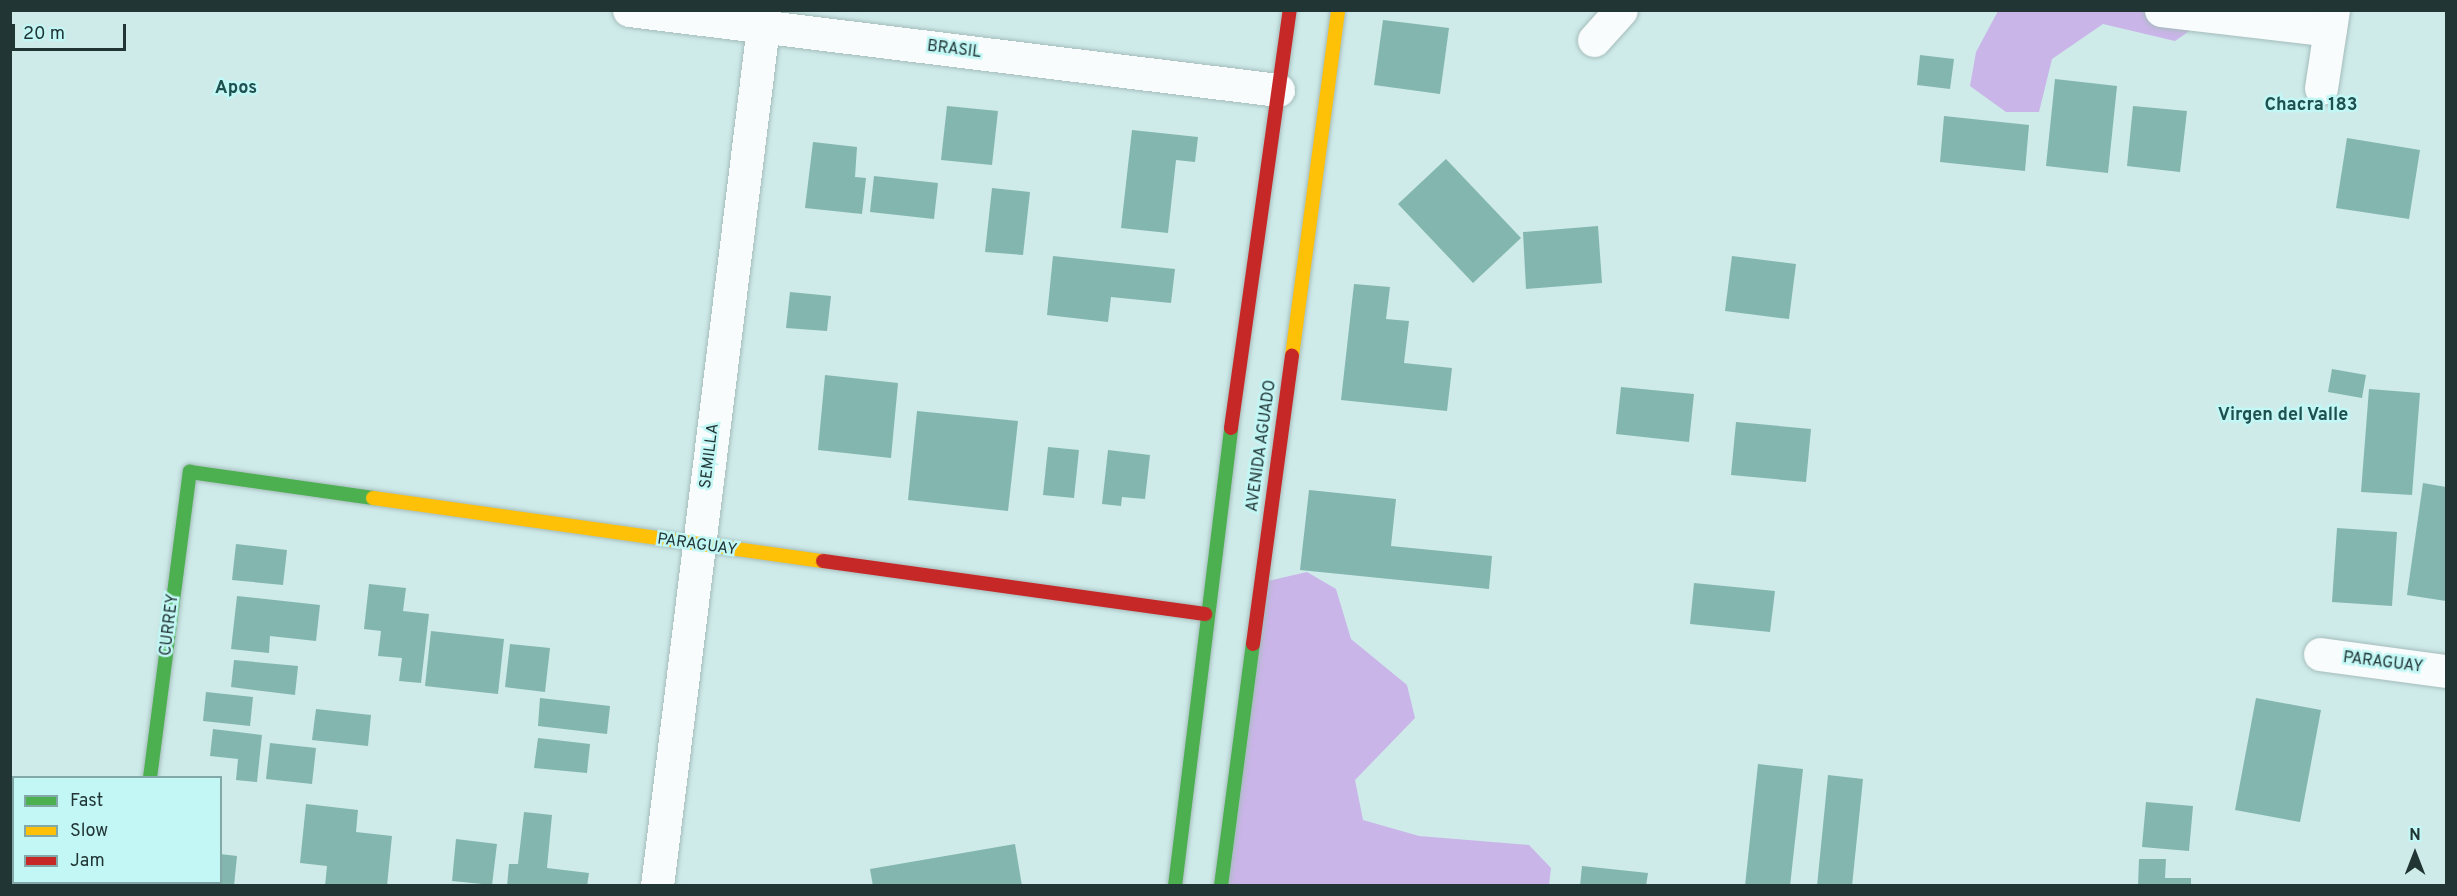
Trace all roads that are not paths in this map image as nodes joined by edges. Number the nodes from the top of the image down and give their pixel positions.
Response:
1 (629, 10) edge
2 (1290, 10) edge
3 (1338, 10) edge
4 (1621, 10) edge
5 (2161, 10) edge
6 (2331, 20) edge
7 (763, 27) junction
8 (1594, 40) dead end
9 (2321, 88) dead end
10 (1278, 90) junction
11 (190, 472) joint
12 (699, 546) junction
13 (1205, 614) junction
14 (2320, 654) dead end
15 (2446, 671) edge
16 (150, 776) edge
17 (657, 885) edge
18 (1175, 885) edge
19 (1221, 885) edge

1 - 7 street, BRASIL
2 - 10 main road, AVENIDA AGUADO
3 - 19 main road, AVENIDA AGUADO
4 - 8 street
5 - 6 street
6 - 9 street
7 - 10 street, BRASIL
7 - 12 street, SEMILLA
10 - 13 main road, AVENIDA AGUADO
11 - 12 main road, PARAGUAY
11 - 16 main road, CURREY
12 - 13 main road, PARAGUAY
12 - 17 street, SEMILLA
13 - 18 main road, AVENIDA AGUADO
14 - 15 street, PARAGUAY

